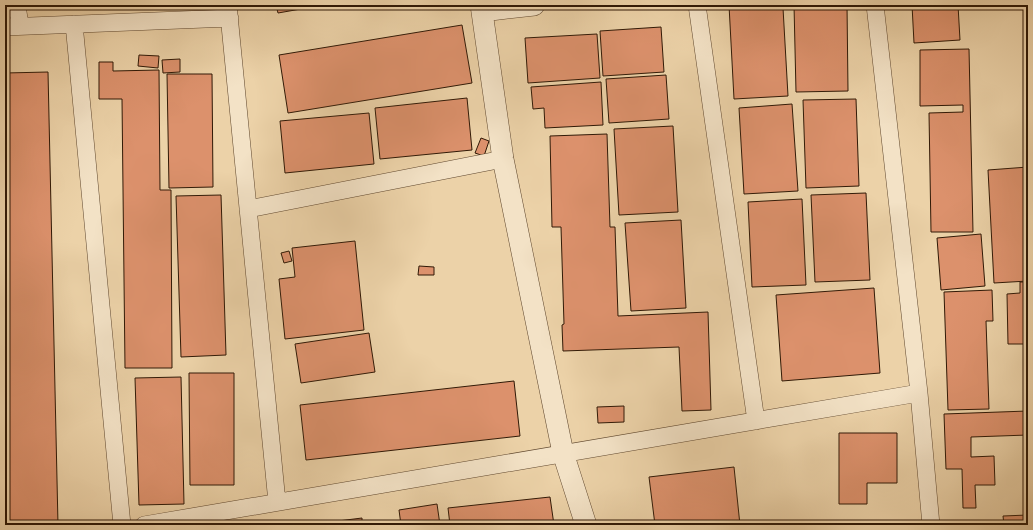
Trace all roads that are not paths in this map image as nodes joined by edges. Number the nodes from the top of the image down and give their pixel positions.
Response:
1 (17, 5) edge
2 (534, 5) edge
3 (697, 5) edge
4 (875, 5) edge
5 (481, 8) edge
6 (229, 11) edge
7 (74, 24) junction
8 (12, 26) edge
9 (503, 159) junction
10 (248, 209) junction
11 (919, 393) junction
12 (756, 421) junction
13 (563, 454) junction
14 (277, 502) junction
15 (122, 525) edge
16 (144, 525) edge
17 (586, 525) edge
18 (931, 525) edge

1 - 8 street
2 - 5 street
3 - 12 street
4 - 11 street
5 - 9 street
6 - 7 street
6 - 10 street
7 - 8 street
7 - 15 street
9 - 10 street
9 - 13 street
10 - 14 street
11 - 12 street
11 - 18 street
12 - 13 street
13 - 14 street
13 - 17 street
14 - 16 street

